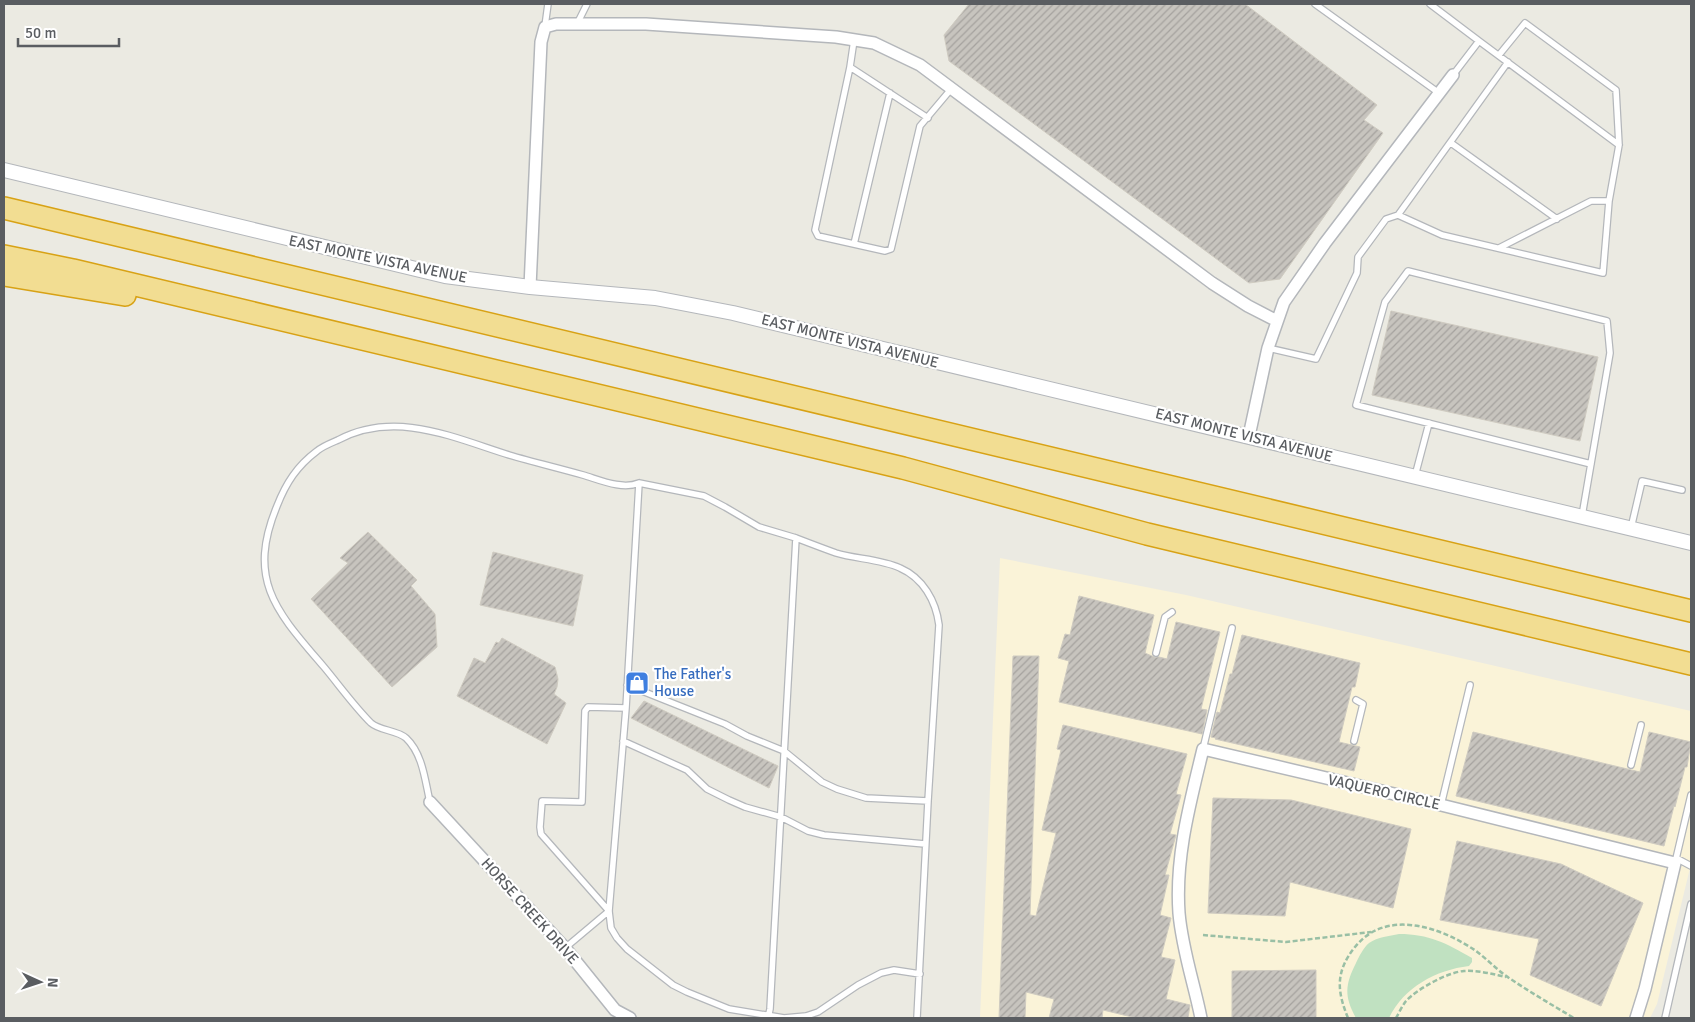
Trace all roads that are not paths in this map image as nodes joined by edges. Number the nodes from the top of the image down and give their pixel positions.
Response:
1 (548, 4) edge
2 (587, 4) edge
3 (1315, 4) edge
4 (1430, 4) edge
5 (577, 24) junction
6 (545, 27) junction
7 (854, 40) junction
8 (1479, 41) junction
9 (1499, 56) junction
10 (1508, 62) junction
11 (850, 67) junction
12 (1453, 75) joint
13 (952, 88) junction
14 (890, 93) junction
15 (1439, 93) junction
16 (928, 118) junction
17 (1451, 143) junction
18 (1620, 144) junction
19 (4, 170) edge
20 (1609, 201) junction
21 (4, 208) edge
22 (1398, 215) junction
23 (1556, 219) junction
24 (854, 244) junction
25 (1499, 248) junction
26 (4, 256) edge
27 (4, 275) edge
28 (530, 287) junction
29 (217, 304) junction
30 (1277, 321) junction
31 (1268, 348) junction
32 (1429, 424) junction
33 (1248, 436) junction
34 (1591, 464) junction
35 (1415, 476) junction
36 (639, 483) junction
37 (1682, 490) dead end
38 (1582, 516) junction
39 (1631, 528) junction
40 (796, 538) junction
41 (1691, 543) edge
42 (1691, 611) edge
43 (1172, 612) dead end
44 (1232, 628) dead end
45 (1156, 653) dead end
46 (1691, 664) edge
47 (627, 685) junction
48 (1470, 685) dead end
49 (1356, 700) dead end
50 (626, 708) junction
51 (1641, 725) dead end
52 (623, 741) junction
53 (1354, 741) dead end
54 (1203, 750) junction
55 (784, 751) junction
56 (1631, 765) dead end
57 (1691, 795) edge
58 (928, 801) junction
59 (430, 802) joint
60 (1441, 805) junction
61 (781, 817) junction
62 (926, 844) junction
63 (1676, 860) junction
64 (1691, 866) edge
65 (1691, 904) edge
66 (609, 911) junction
67 (565, 948) junction
68 (920, 974) junction
69 (768, 1017) edge
70 (630, 1018) edge
71 (917, 1018) edge
72 (1201, 1018) edge
73 (1636, 1018) edge
74 (1666, 1018) edge

1 - 6 lane
2 - 5 lane
3 - 15 lane
4 - 8 lane
5 - 6 street
5 - 7 street
6 - 28 street
7 - 11 lane
7 - 13 street
8 - 9 lane
8 - 12 lane
9 - 10 lane
9 - 18 lane
10 - 17 lane
10 - 18 lane
11 - 14 lane
11 - 24 lane
12 - 15 street
13 - 16 lane
13 - 30 street
14 - 16 lane
14 - 24 lane
15 - 30 street
16 - 24 lane
17 - 22 lane
17 - 23 lane
18 - 20 lane
19 - 28 street, EAST MONTE VISTA AVENUE
20 - 23 lane
20 - 25 lane
21 - 42 highway
22 - 25 lane
22 - 31 lane
23 - 25 lane
26 - 29 highway
27 - 29 highway
28 - 33 street, EAST MONTE VISTA AVENUE
29 - 46 highway
30 - 31 street
31 - 33 street
32 - 34 lane
32 - 34 lane
32 - 35 lane
33 - 35 street, EAST MONTE VISTA AVENUE
34 - 38 lane
35 - 38 street, EAST MONTE VISTA AVENUE
36 - 40 lane
36 - 47 lane
36 - 59 lane
37 - 39 lane
38 - 39 street, EAST MONTE VISTA AVENUE
39 - 41 street, EAST MONTE VISTA AVENUE
40 - 55 lane
40 - 58 lane
43 - 45 lane
44 - 54 lane
47 - 50 lane
47 - 55 lane
48 - 60 lane
49 - 53 lane
50 - 52 lane
50 - 66 lane
51 - 56 lane
52 - 61 lane
52 - 66 lane
54 - 60 street, VAQUERO CIRCLE
54 - 72 street
55 - 58 lane
55 - 61 lane
57 - 63 lane
58 - 62 lane
59 - 67 street, HORSE CREEK DRIVE
60 - 63 street, VAQUERO CIRCLE
61 - 62 lane
61 - 69 lane
62 - 68 lane
63 - 64 lane
63 - 73 street
65 - 74 lane
66 - 67 lane
66 - 69 lane
67 - 70 street, HORSE CREEK DRIVE
68 - 69 lane
68 - 71 lane

